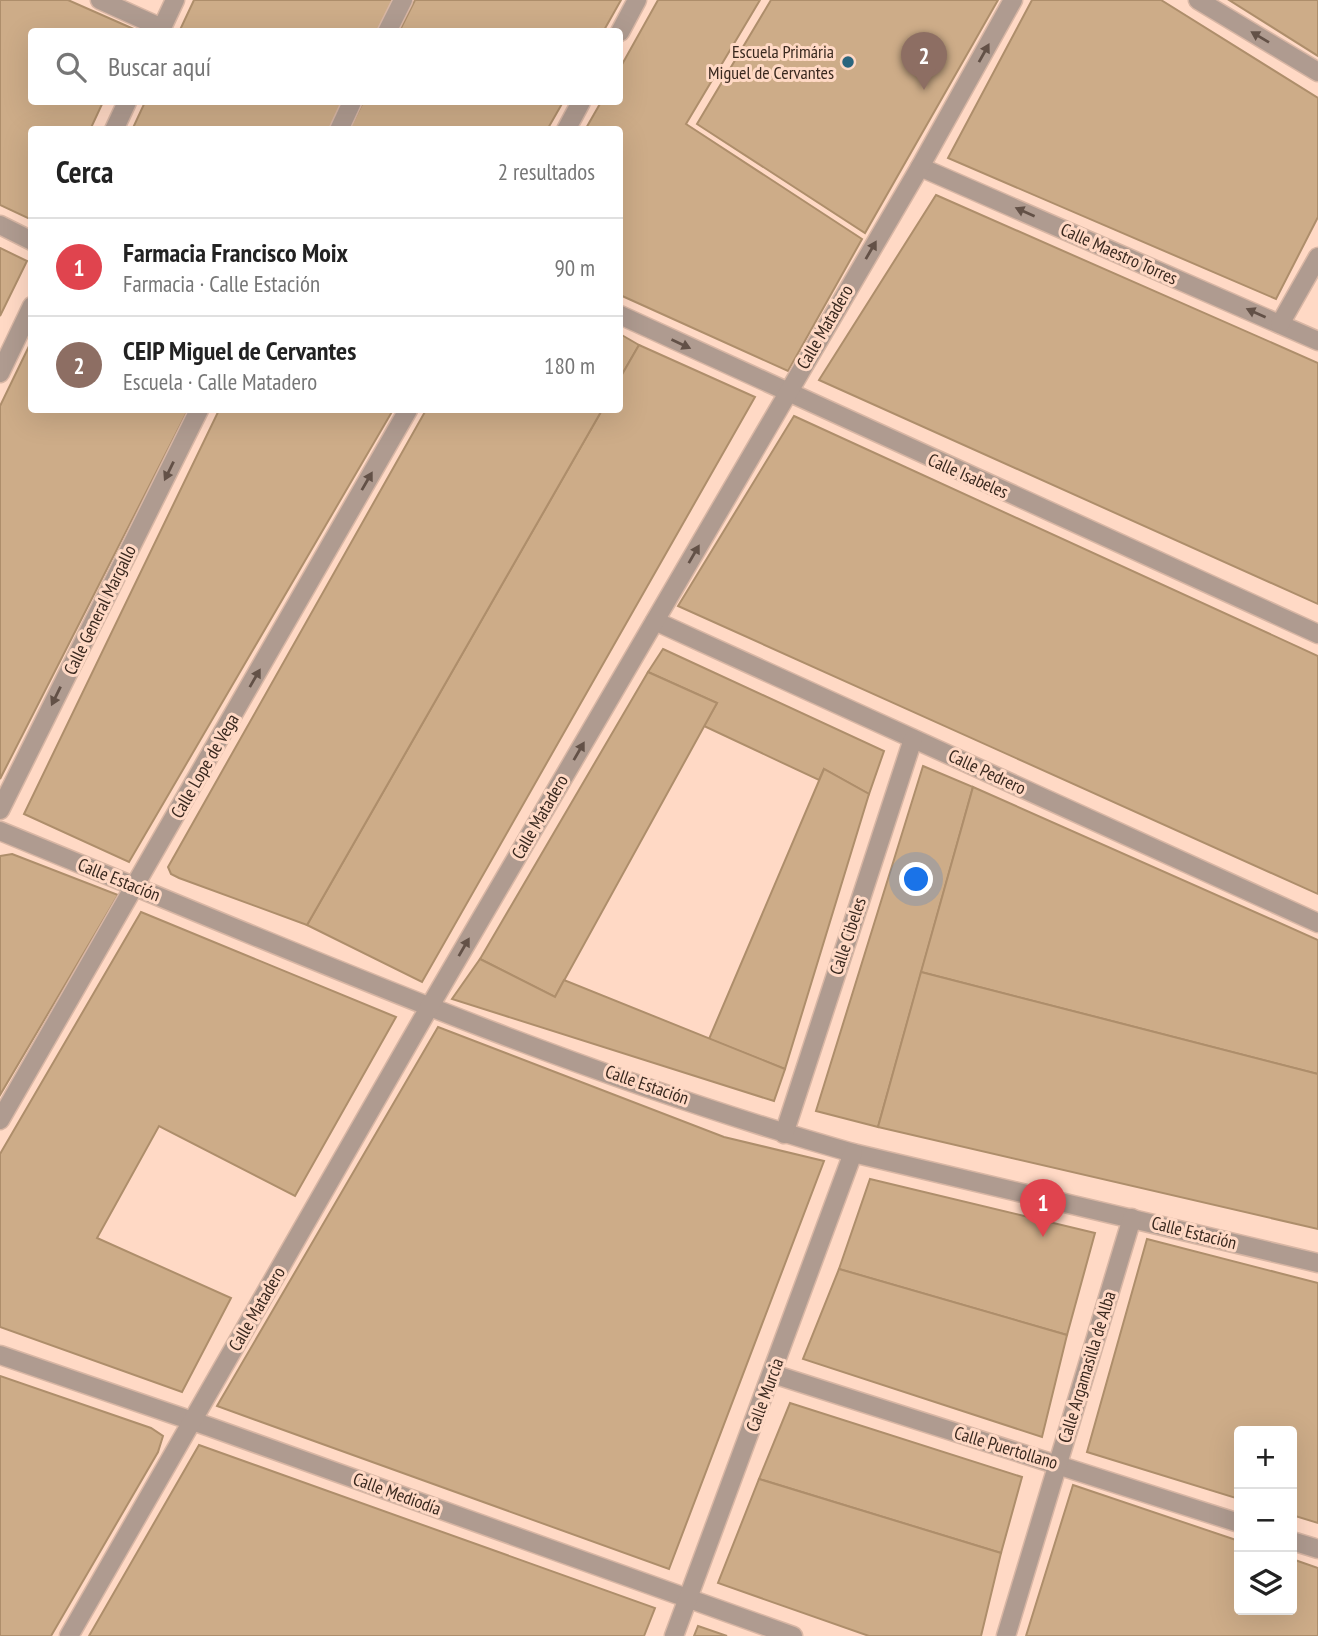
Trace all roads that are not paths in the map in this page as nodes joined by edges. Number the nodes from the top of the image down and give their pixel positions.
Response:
1 (100, 0) edge
2 (175, 0) edge
3 (403, 0) edge
4 (637, 0) edge
5 (1013, 0) edge
6 (1198, 0) edge
7 (157, 28) edge
8 (162, 28) edge
9 (389, 28) edge
10 (622, 28) edge
11 (1318, 72) edge
12 (126, 105) edge
13 (351, 105) edge
14 (579, 105) edge
15 (116, 126) edge
16 (341, 126) edge
17 (567, 126) edge
18 (920, 167) junction
19 (0, 225) edge
20 (28, 239) edge
21 (1318, 257) edge
22 (28, 314) edge
23 (623, 315) edge
24 (1280, 324) junction
25 (1318, 341) edge
26 (0, 373) edge
27 (787, 393) junction
28 (198, 413) edge
29 (406, 413) edge
30 (655, 621) junction
31 (1318, 634) edge
32 (913, 739) junction
33 (0, 810) edge
34 (0, 831) edge
35 (136, 887) junction
36 (1318, 923) edge
37 (429, 1006) junction
38 (0, 1120) edge
39 (784, 1134) junction
40 (853, 1153) junction
41 (1132, 1218) junction
42 (1318, 1263) edge
43 (0, 1355) edge
44 (773, 1374) junction
45 (194, 1421) junction
46 (1058, 1464) junction
47 (1234, 1522) edge
48 (1297, 1543) edge
49 (1318, 1549) edge
50 (688, 1600) junction
51 (69, 1636) edge
52 (674, 1636) edge
53 (793, 1636) edge
54 (1006, 1636) edge

1 - 7 street
2 - 8 street
3 - 9 street
4 - 10 street
18 -> 5 street, Calle Matadero
11 -> 6 street
12 - 15 street
13 - 16 street
14 - 17 street
24 -> 18 street, Calle Maestro Torres
27 -> 18 street, Calle Matadero
19 - 20 street
21 - 24 street
22 - 26 street
23 -> 27 street, Calle Isabeles
24 - 25 street, Calle Maestro Torres
30 -> 27 street, Calle Matadero
27 - 31 street, Calle Isabeles
28 -> 33 street, Calle General Margallo
35 -> 29 street, Calle Lope de Vega
30 - 32 street, Calle Pedrero
37 -> 30 street, Calle Matadero
32 - 36 street, Calle Pedrero
32 - 39 street, Calle Cibeles
34 - 35 street, Calle Estación
35 - 37 street, Calle Estación
35 - 38 street, Calle Lope de Vega
37 - 39 street, Calle Estación
37 - 45 street, Calle Matadero
39 - 40 street, Calle Estación
40 - 41 street, Calle Estación
40 - 44 street, Calle Murcia
41 - 42 street, Calle Estación
41 - 46 street, Calle Argamasilla de Alba
43 - 45 street, Calle Mediodía
44 - 46 street, Calle Puertollano
44 - 50 street, Calle Murcia
45 - 50 street, Calle Mediodía
45 - 51 street, Calle Matadero
46 - 47 street, Calle Puertollano
46 - 54 street, Calle Argamasilla de Alba
48 - 49 street
50 - 52 street, Calle Murcia
50 - 53 street, Calle Mediodía

